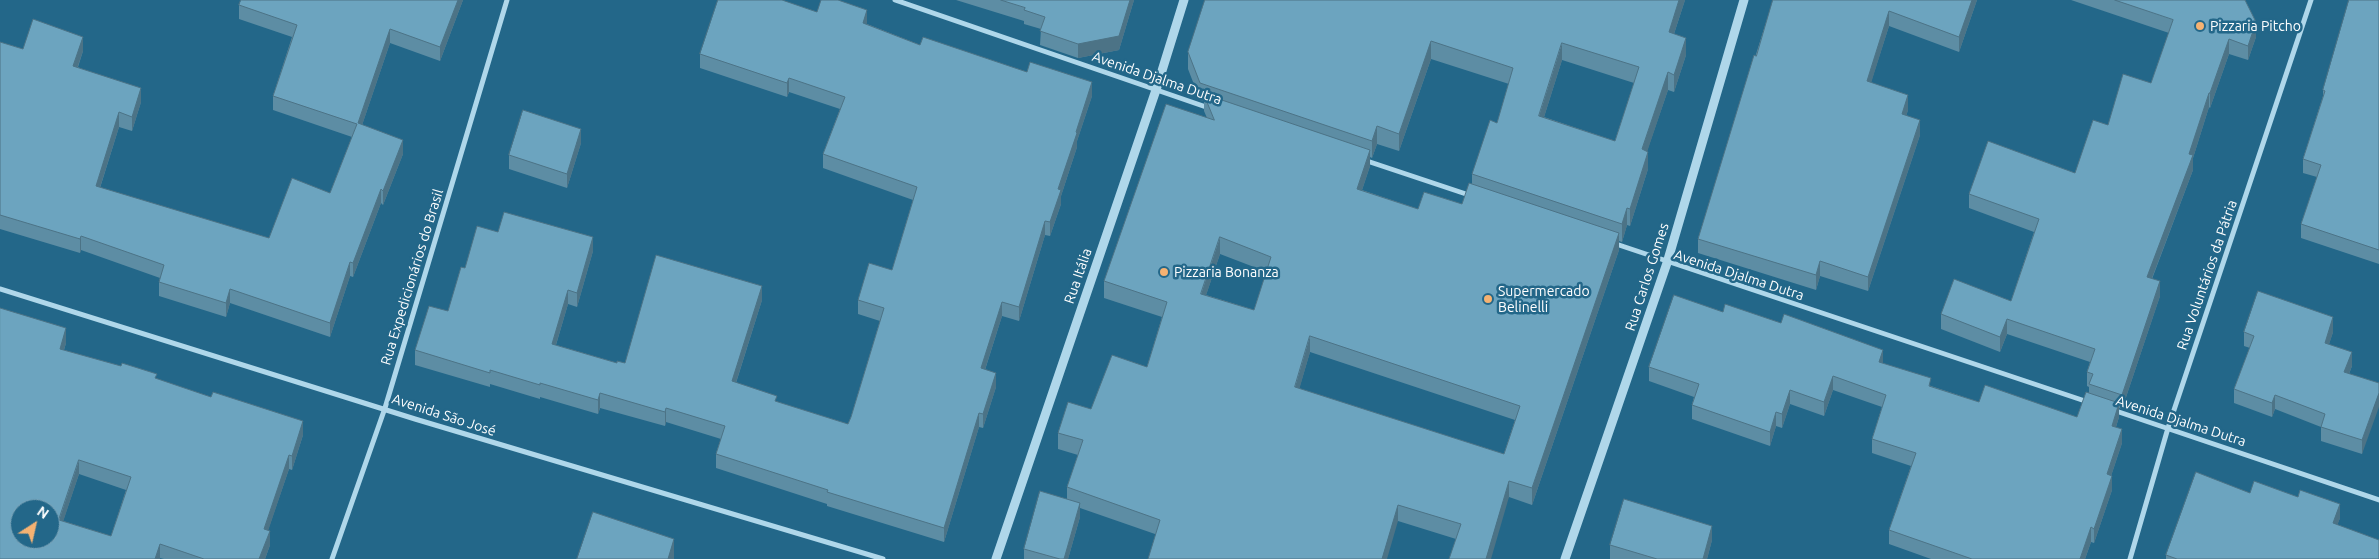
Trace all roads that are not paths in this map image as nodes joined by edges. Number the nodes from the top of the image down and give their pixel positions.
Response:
1 (507, 0) edge
2 (895, 0) edge
3 (1184, 0) edge
4 (1744, 0) edge
5 (2311, 0) edge
6 (1156, 90) junction
7 (1212, 109) edge
8 (1353, 156) edge
9 (1475, 197) edge
10 (1606, 240) edge
11 (1668, 263) junction
12 (0, 289) edge
13 (2097, 405) edge
14 (384, 408) junction
15 (2106, 408) edge
16 (2168, 428) junction
17 (2379, 500) edge
18 (332, 559) edge
19 (883, 559) edge
20 (996, 559) edge
21 (1565, 559) edge
22 (2130, 559) edge

1 - 14 street, Rua Expedicionários do Brasil
2 - 6 street, Avenida Djalma Dutra
3 - 6 street, Rua Itália
4 - 11 street, Rua Carlos Gomes
5 - 16 street, Rua Voluntários da Pátria
6 - 7 street, Avenida Djalma Dutra
6 - 20 street, Rua Itália
8 - 9 street
10 - 11 street, Avenida Djalma Dutra
11 - 13 street, Avenida Djalma Dutra
11 - 21 street, Rua Carlos Gomes
12 - 14 street, Avenida São José
14 - 18 street, Rua Expedicionários do Brasil
14 - 19 street, Avenida São José
15 - 16 street, Avenida Djalma Dutra
16 - 17 street, Avenida Djalma Dutra
16 - 22 street, Rua Voluntários da Pátria

